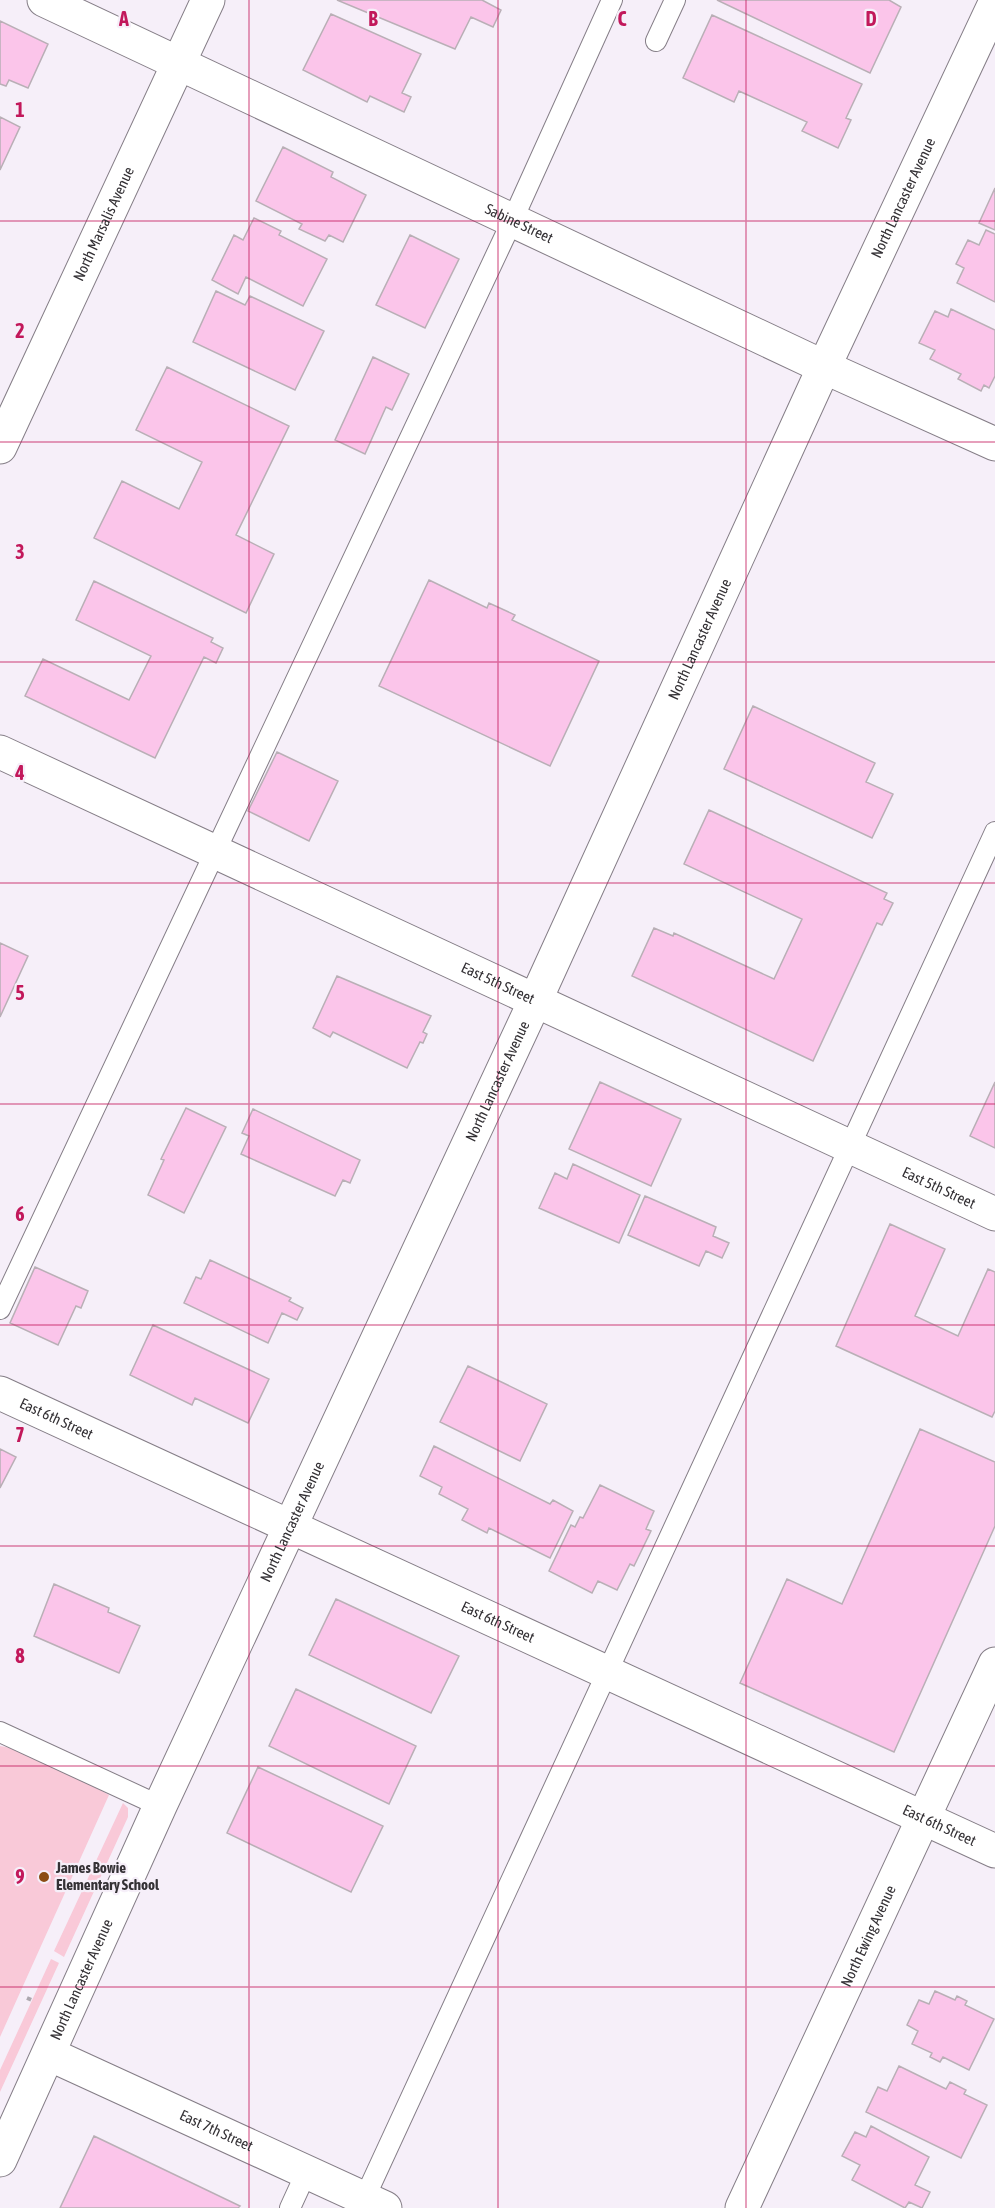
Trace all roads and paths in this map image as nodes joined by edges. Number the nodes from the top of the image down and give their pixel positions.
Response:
1 (44, 0) edge
2 (208, 0) edge
3 (612, 0) edge
4 (675, 0) edge
5 (995, 3) edge
6 (656, 41) dead end
7 (180, 63) junction
8 (513, 219) junction
9 (824, 367) junction
10 (995, 444) edge
11 (0, 447) edge
12 (0, 752) edge
13 (995, 832) edge
14 (214, 852) junction
15 (534, 1001) junction
16 (852, 1147) junction
17 (995, 1214) edge
18 (0, 1309) edge
19 (0, 1393) edge
20 (292, 1525) junction
21 (995, 1664) edge
22 (608, 1673) junction
23 (0, 1732) edge
24 (160, 1806) junction
25 (923, 1817) junction
26 (995, 1851) edge
27 (49, 2054) junction
28 (0, 2160) edge
29 (306, 2173) junction
30 (370, 2205) edge
31 (290, 2208) edge
32 (742, 2208) edge

1 - 7 street, Sabine Street
2 - 7 street, North Marsalis Avenue
3 - 8 lane
4 - 6 lane
5 - 9 street, North Lancaster Avenue
7 - 8 street, Sabine Street
7 - 11 street, North Marsalis Avenue
8 - 9 street, Sabine Street
8 - 14 lane
9 - 10 street, Sabine Street
9 - 15 street, North Lancaster Avenue
12 - 14 street, East 5th Street
13 - 16 lane
14 - 15 street, East 5th Street
14 - 18 lane
15 - 16 street, East 5th Street
15 - 20 street, North Lancaster Avenue
16 - 17 street, East 5th Street
16 - 22 lane
19 - 20 street, East 6th Street
20 - 22 street, East 6th Street
20 - 24 street, North Lancaster Avenue
21 - 25 street, North Ewing Avenue
22 - 25 street, East 6th Street
22 - 30 lane
23 - 24 lane
24 - 27 street, North Lancaster Avenue
25 - 26 street, East 6th Street
25 - 32 street, North Ewing Avenue
27 - 28 street, North Lancaster Avenue
27 - 29 street, East 7th Street
29 - 30 street, East 7th Street
29 - 31 lane

